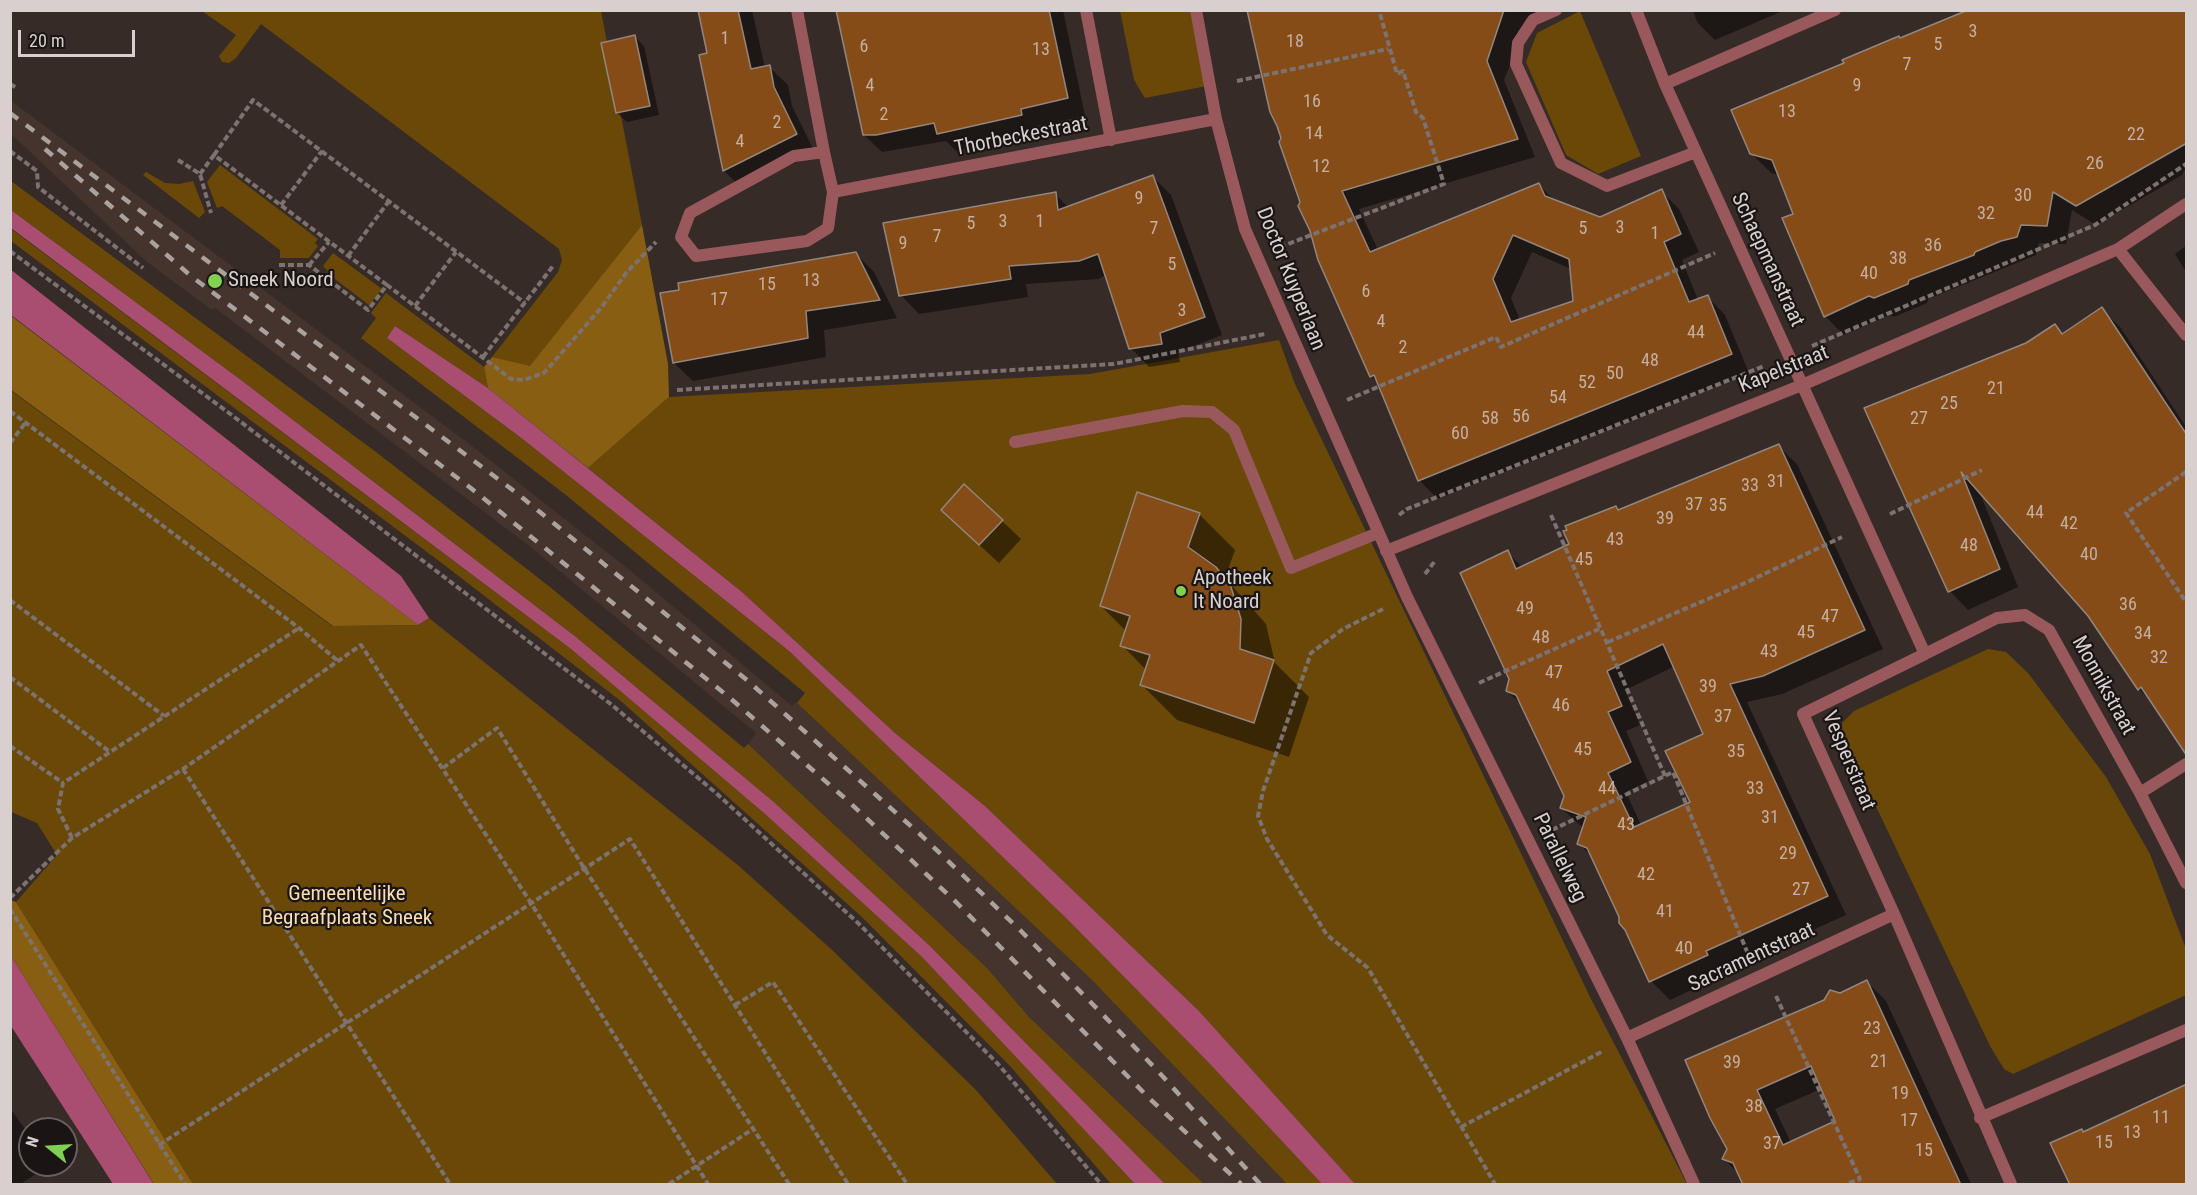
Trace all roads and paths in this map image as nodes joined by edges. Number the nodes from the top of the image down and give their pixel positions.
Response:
1 (797, 10) edge
2 (1086, 10) edge
3 (1196, 10) edge
4 (1379, 10) edge
5 (1556, 10) edge
6 (1636, 10) edge
7 (1835, 10) edge
8 (1388, 49) junction
9 (10, 84) edge
10 (1665, 84) junction
11 (1210, 87) junction
12 (16, 88) dead end
13 (1216, 119) junction
14 (1111, 140) junction
15 (10, 151) edge
16 (322, 151) junction
17 (824, 152) junction
18 (1696, 152) junction
19 (214, 155) junction
20 (178, 160) dead end
21 (200, 174) junction
22 (833, 192) junction
23 (390, 201) junction
24 (2187, 204) edge
25 (280, 205) junction
26 (211, 213) dead end
27 (681, 237) junction
28 (329, 242) junction
29 (1738, 243) junction
30 (2118, 249) junction
31 (10, 251) edge
32 (456, 252) junction
33 (348, 256) junction
34 (1257, 256) junction
35 (279, 265) dead end
36 (309, 265) junction
37 (553, 266) dead end
38 (143, 268) dead end
39 (387, 285) junction
40 (525, 303) junction
41 (415, 306) junction
42 (1289, 329) junction
43 (2187, 335) edge
44 (483, 357) junction
45 (1802, 385) junction
46 (677, 390) dead end
47 (1324, 410) junction
48 (10, 411) edge
49 (26, 422) junction
50 (1015, 442) dead end
51 (10, 443) edge
52 (1982, 470) dead end
53 (2187, 472) edge
54 (1551, 515) dead end
55 (1867, 525) junction
56 (1378, 533) junction
57 (1386, 551) junction
58 (1407, 597) junction
59 (10, 600) edge
60 (2187, 602) edge
61 (299, 628) junction
62 (1601, 628) junction
63 (1608, 642) junction
64 (1925, 654) junction
65 (338, 661) junction
66 (10, 677) edge
67 (1456, 693) junction
68 (164, 716) junction
69 (10, 746) edge
70 (110, 752) junction
71 (2187, 764) edge
72 (443, 768) junction
73 (183, 769) junction
74 (1665, 776) junction
75 (63, 783) junction
76 (2140, 792) junction
77 (72, 838) junction
78 (1528, 841) junction
79 (584, 868) junction
80 (2187, 883) edge
81 (10, 898) edge
82 (531, 903) junction
83 (10, 909) edge
84 (1894, 914) junction
85 (1762, 975) junction
86 (735, 1005) junction
87 (345, 1025) junction
88 (2187, 1030) edge
89 (1627, 1038) junction
90 (1980, 1118) junction
91 (1461, 1127) junction
92 (753, 1128) junction
93 (159, 1145) junction
94 (696, 1167) junction
95 (185, 1185) edge
96 (450, 1185) edge
97 (669, 1185) edge
98 (708, 1185) edge
99 (789, 1185) edge
100 (848, 1185) edge
101 (908, 1185) edge
102 (1101, 1185) edge
103 (1495, 1185) edge
104 (1694, 1185) edge
105 (1846, 1185) edge
106 (2011, 1185) edge

1 - 17 street
2 - 14 street
3 - 11 street, Doctor Kuyperlaan
4 - 8 path
5 - 18 street
6 - 10 street, Schaepmanstraat
7 - 10 street
8 - 11 path
8 - 34 path
9 - 12 path
10 - 18 street, Schaepmanstraat
11 - 13 street, Doctor Kuyperlaan
13 - 14 street, Thorbeckestraat
13 - 34 street, Doctor Kuyperlaan
14 - 22 street, Thorbeckestraat
15 - 38 path
16 - 19 path
16 - 23 path
16 - 25 path
17 - 22 street
17 - 27 street
18 - 29 street, Schaepmanstraat
19 - 21 path
19 - 25 path
20 - 21 path
21 - 26 path
22 - 27 street
23 - 32 path
23 - 33 path
24 - 30 street, Kapelstraat
25 - 28 path
27 - 44 path
28 - 33 path
28 - 36 path
29 - 45 street, Schaepmanstraat
29 - 47 path
30 - 43 street
30 - 45 street, Kapelstraat
31 - 102 path
32 - 40 path
32 - 41 path
33 - 39 path
34 - 42 street, Doctor Kuyperlaan
35 - 36 path
36 - 39 path
37 - 40 path
39 - 41 path
40 - 44 path
41 - 44 path
42 - 46 path
42 - 47 street, Doctor Kuyperlaan
45 - 55 street
45 - 57 street, Kapelstraat
47 - 56 street, Doctor Kuyperlaan
48 - 49 path
49 - 51 path
49 - 61 path
50 - 56 street
52 - 55 path
53 - 60 path
54 - 62 path
55 - 63 path
55 - 64 street
56 - 57 street, Doctor Kuyperlaan
57 - 58 street, Parallelweg
58 - 67 street, Parallelweg
58 - 91 path
59 - 68 path
61 - 65 path
61 - 68 path
62 - 63 path
62 - 67 path
63 - 74 path
64 - 76 street, Monnikstraat
64 - 84 street, Vesperstraat
65 - 72 path
65 - 73 path
66 - 70 path
67 - 78 street, Parallelweg
68 - 70 path
69 - 75 path
70 - 75 path
71 - 76 street
72 - 79 path
72 - 82 path
73 - 77 path
73 - 87 path
74 - 78 path
74 - 85 path
75 - 77 path
76 - 80 street, Monnikstraat
77 - 81 path
78 - 89 street, Parallelweg
79 - 82 path
79 - 86 path
79 - 92 path
82 - 87 path
82 - 94 path
83 - 93 path
84 - 85 street, Sacramentstraat
84 - 90 street, Vesperstraat
85 - 89 street, Sacramentstraat
85 - 105 path
86 - 100 path
86 - 101 path
87 - 93 path
87 - 96 path
88 - 90 street
89 - 91 path
89 - 104 street, Parallelweg
90 - 106 street, Vesperstraat
91 - 103 path
92 - 94 path
92 - 99 path
93 - 95 path
94 - 97 path
94 - 98 path

